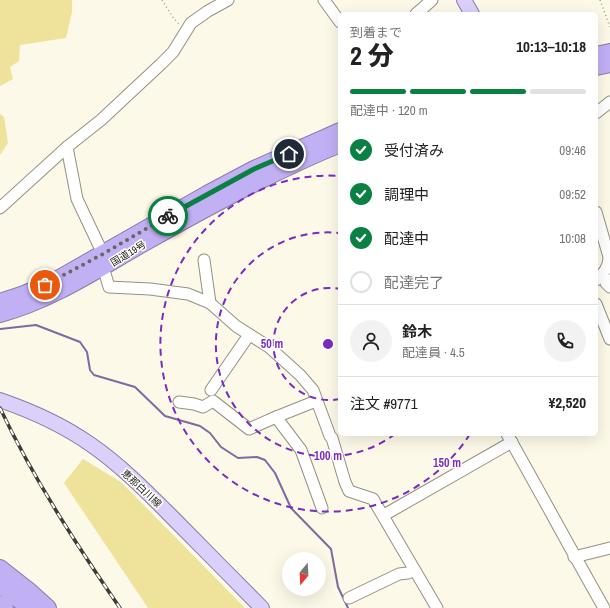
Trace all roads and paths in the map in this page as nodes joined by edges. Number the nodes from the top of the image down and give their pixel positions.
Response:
1 (162, 0) edge
2 (228, 0) edge
3 (324, 0) edge
4 (432, 0) edge
5 (464, 0) edge
6 (600, 0) edge
7 (418, 12) edge
8 (471, 12) edge
9 (338, 19) edge
10 (610, 27) edge
11 (186, 31) junction
12 (610, 52) edge
13 (598, 55) edge
14 (610, 64) edge
15 (598, 67) edge
16 (610, 102) edge
17 (598, 111) edge
18 (338, 144) edge
19 (67, 147) junction
20 (0, 208) edge
21 (598, 219) edge
22 (204, 260) dead end
23 (103, 261) junction
24 (598, 278) edge
25 (610, 280) edge
26 (610, 287) edge
27 (0, 302) edge
28 (210, 303) junction
29 (598, 309) edge
30 (0, 314) edge
31 (249, 335) junction
32 (610, 339) edge
33 (211, 390) dead end
34 (0, 400) edge
35 (316, 401) junction
36 (179, 402) dead end
37 (276, 417) junction
38 (510, 438) edge
39 (322, 508) dead end
40 (384, 515) junction
41 (610, 548) edge
42 (574, 557) junction
43 (0, 568) edge
44 (414, 570) junction
45 (0, 585) edge
46 (348, 598) dead end
47 (0, 604) edge
48 (5, 608) edge
49 (29, 608) edge
50 (48, 608) edge
51 (262, 608) edge
52 (437, 608) edge
53 (604, 608) edge

1 - 11 path
2 - 11 street
3 - 9 street
4 - 7 street
5 - 8 main road
6 - 10 path
11 - 19 street
12 - 13 highway
14 - 15 highway
16 - 17 street
18 - 23 highway, 国道19号
19 - 20 street
19 - 23 street
21 - 24 street
22 - 28 street
23 - 27 highway, 国道19号
23 - 28 street
23 - 30 highway, 国道19号
25 - 26 street
28 - 31 street
29 - 32 street
31 - 33 street
31 - 35 street
34 - 51 main road, 恵那白川線
35 - 37 street
35 - 40 street
36 - 37 street
37 - 39 street
38 - 40 street
38 - 42 street
40 - 44 street
41 - 42 street
42 - 53 street
43 - 50 highway
44 - 46 street
44 - 52 street
45 - 49 highway
47 - 48 highway

